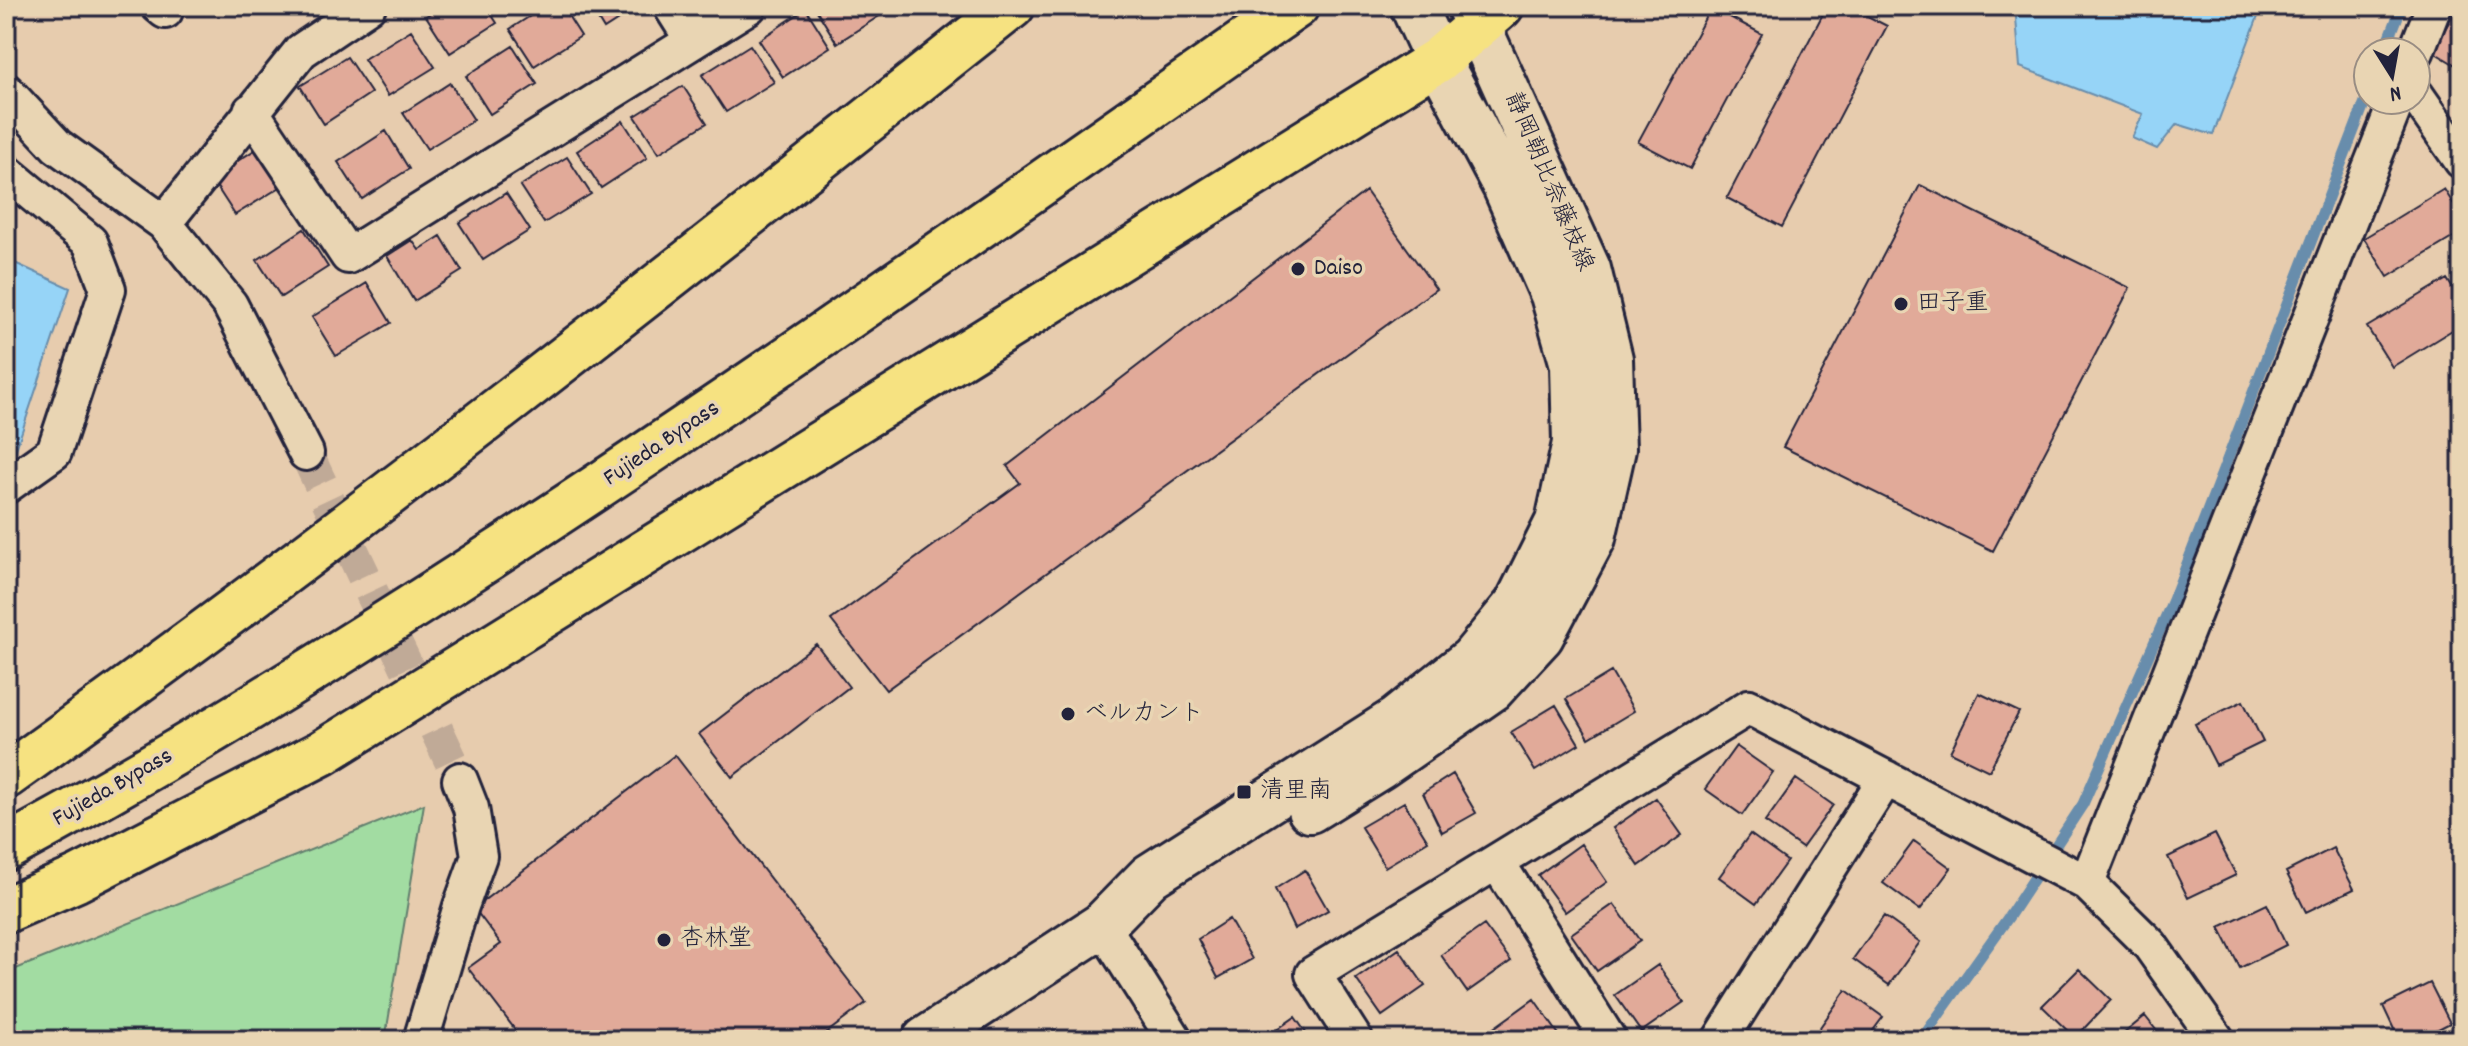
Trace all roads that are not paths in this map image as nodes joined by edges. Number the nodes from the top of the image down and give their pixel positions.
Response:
1 (368, 6) edge
2 (671, 6) edge
3 (749, 6) edge
4 (1012, 6) edge
5 (1296, 6) edge
6 (1413, 6) edge
7 (2434, 6) edge
8 (1483, 12) edge
9 (2422, 36) edge
10 (693, 41) junction
11 (1438, 60) junction
12 (6, 91) edge
13 (251, 111) junction
14 (2391, 116) edge
15 (2431, 116) edge
16 (2462, 161) edge
17 (6, 172) edge
18 (164, 223) junction
19 (306, 453) tunnel mouth
20 (6, 486) edge
21 (6, 776) edge
22 (1886, 778) junction
23 (460, 780) tunnel mouth
24 (6, 848) edge
25 (1497, 862) junction
26 (2087, 883) junction
27 (6, 910) edge
28 (1102, 925) junction
29 (421, 1040) edge
30 (925, 1040) edge
31 (1175, 1040) edge
32 (1355, 1040) edge
33 (1609, 1040) edge
34 (1720, 1040) edge
35 (2217, 1040) edge

1 - 13 street
2 - 10 street
3 - 10 street
4 - 21 highway
5 - 24 highway, Fujieda Bypass
6 - 11 main road, 静岡朝比奈藤枝線
7 - 9 street
8 - 11 highway
8 - 28 main road, 静岡朝比奈藤枝線
10 - 13 street
11 - 27 highway
11 - 28 main road, 静岡朝比奈藤枝線
12 - 18 street
13 - 18 street
14 - 26 street
15 - 16 street
17 - 20 street
18 - 19 street
22 - 25 street
22 - 26 street
22 - 34 street
23 - 29 street
25 - 32 street
25 - 33 street
26 - 35 street
28 - 30 main road, 静岡朝比奈藤枝線
28 - 31 street

